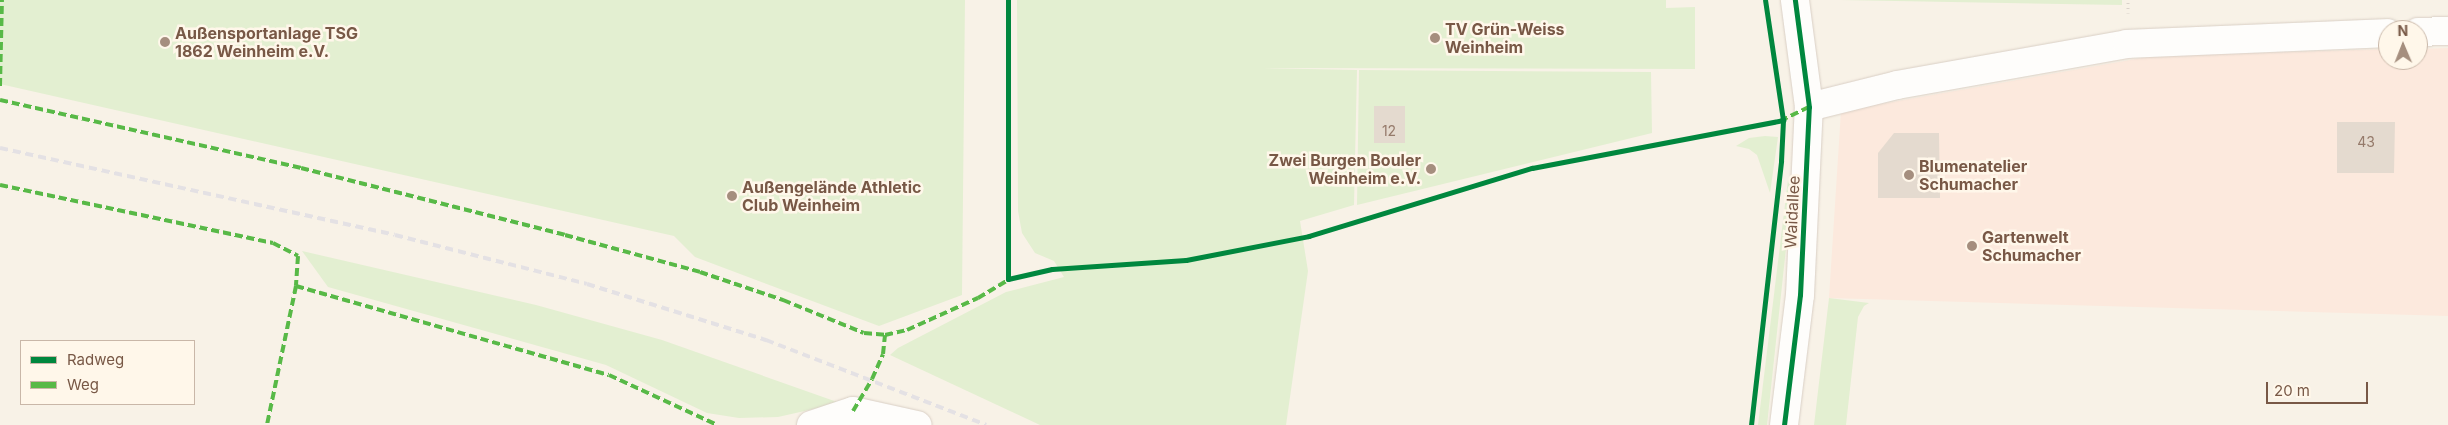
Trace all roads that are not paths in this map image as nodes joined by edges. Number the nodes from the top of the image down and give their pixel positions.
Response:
1 (1795, 0) edge
2 (2448, 31) edge
3 (2428, 32) edge
4 (2378, 33) edge
5 (1809, 106) junction
6 (810, 425) edge
7 (916, 425) edge
8 (1784, 425) edge

1 - 5 street, Waidallee
2 - 3 street
4 - 5 street
5 - 8 street, Waidallee
6 - 7 street

